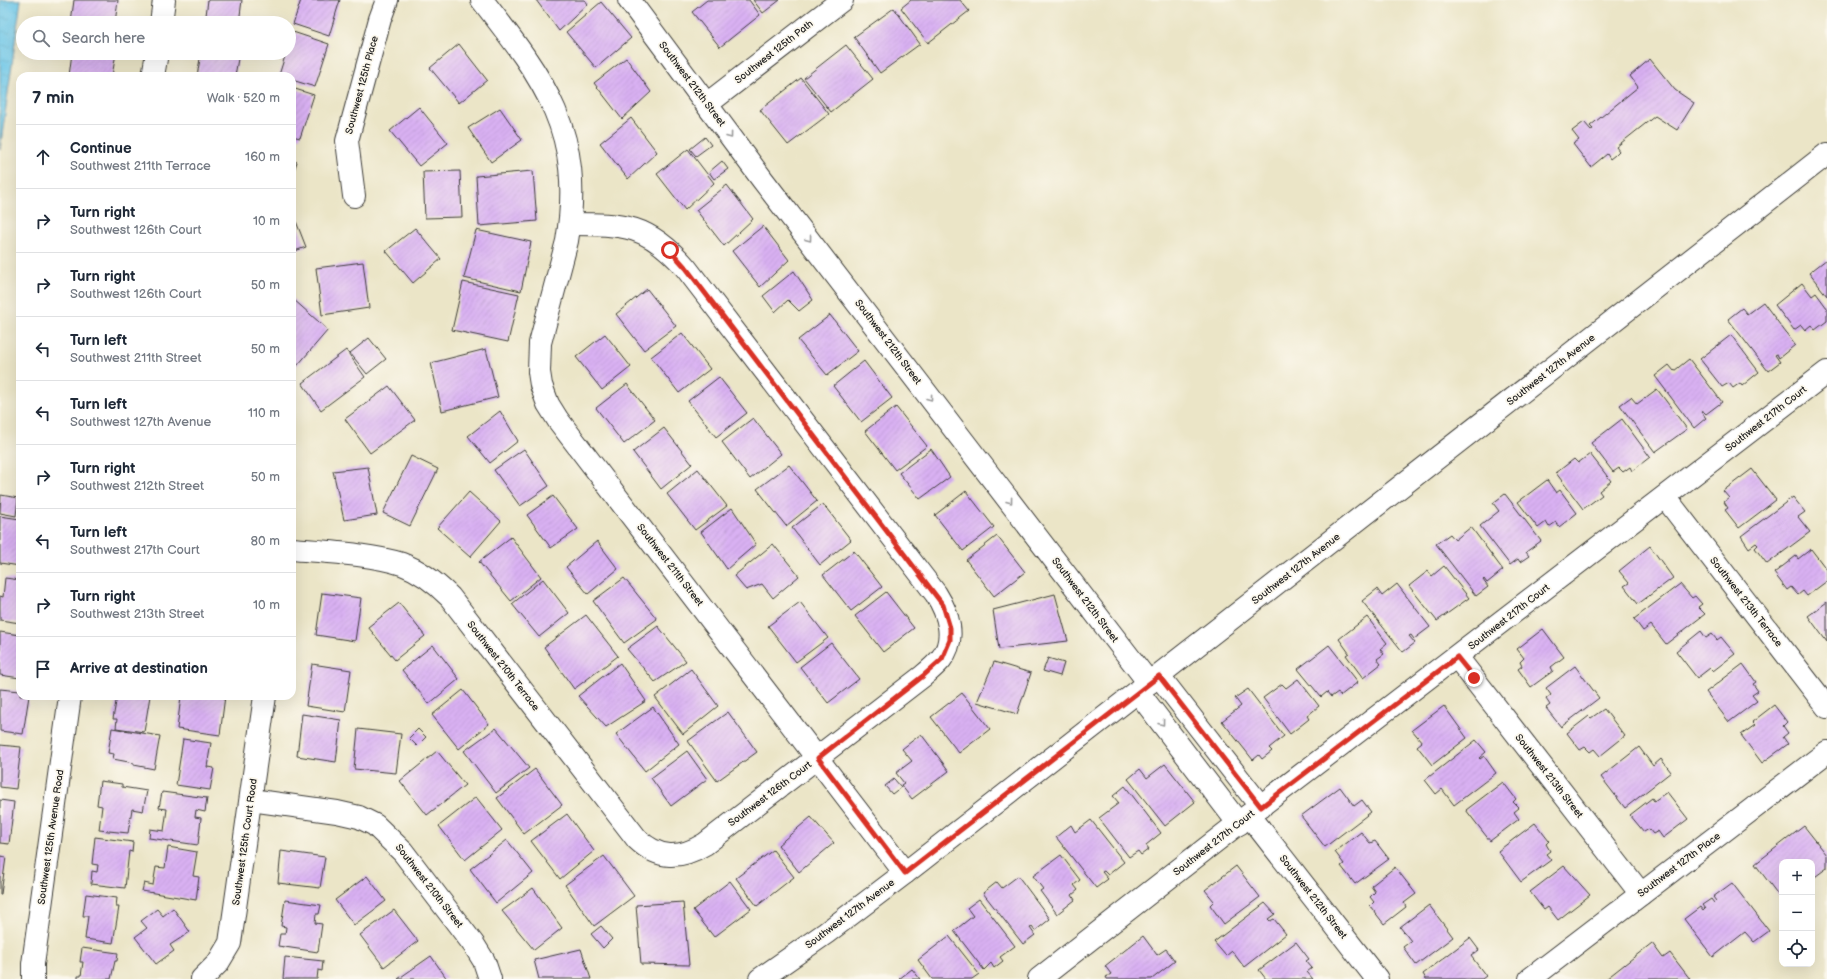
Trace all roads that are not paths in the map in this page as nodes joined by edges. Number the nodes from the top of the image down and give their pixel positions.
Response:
1 (164, 0) edge
2 (387, 0) edge
3 (482, 0) edge
4 (629, 0) edge
5 (842, 0) edge
6 (162, 16) edge
7 (155, 60) edge
8 (154, 72) edge
9 (707, 104) junction
10 (1827, 154) edge
11 (354, 196) dead end
12 (570, 224) junction
13 (1827, 372) edge
14 (1665, 497) junction
15 (296, 549) edge
16 (1457, 657) junction
17 (1149, 684) junction
18 (69, 700) edge
19 (264, 700) edge
20 (1827, 707) edge
21 (1827, 752) edge
22 (818, 758) junction
23 (251, 800) junction
24 (1250, 815) junction
25 (670, 855) joint
26 (905, 873) junction
27 (1641, 894) junction
28 (1053, 975) edge
29 (33, 979) edge
30 (202, 979) edge
31 (490, 979) edge
32 (760, 979) edge
33 (1377, 979) edge
34 (1530, 979) edge

1 - 6 street
2 - 11 street, Southwest 125th Place
3 - 12 street, Southwest 211th Street
4 - 9 street, Southwest 212th Street
5 - 9 street, Southwest 125th Path
7 - 8 street
9 -> 17 street, Southwest 212th Street
10 - 17 street, Southwest 127th Avenue
12 - 22 street, Southwest 211th Street
12 - 22 street, Southwest 126th Court
13 - 14 street, Southwest 217th Court
14 - 16 street, Southwest 217th Court
14 - 20 street, Southwest 213th Terrace
15 - 25 street, Southwest 210th Terrace
16 - 24 street, Southwest 217th Court
16 - 27 street, Southwest 213th Street
17 - 24 street, Southwest 212th Street
17 - 26 street, Southwest 127th Avenue
18 - 29 street, Southwest 125th Avenue Road
19 - 23 street, Southwest 125th Court Road
21 - 27 street, Southwest 127th Place
22 - 25 street, Southwest 126th Court
22 - 26 street, Southwest 211th Street
23 - 30 street, Southwest 125th Court Road
23 - 31 street, Southwest 210th Street
24 - 28 street, Southwest 217th Court
24 - 33 street, Southwest 212th Street
26 - 32 street, Southwest 127th Avenue
27 - 34 street, Southwest 127th Place

